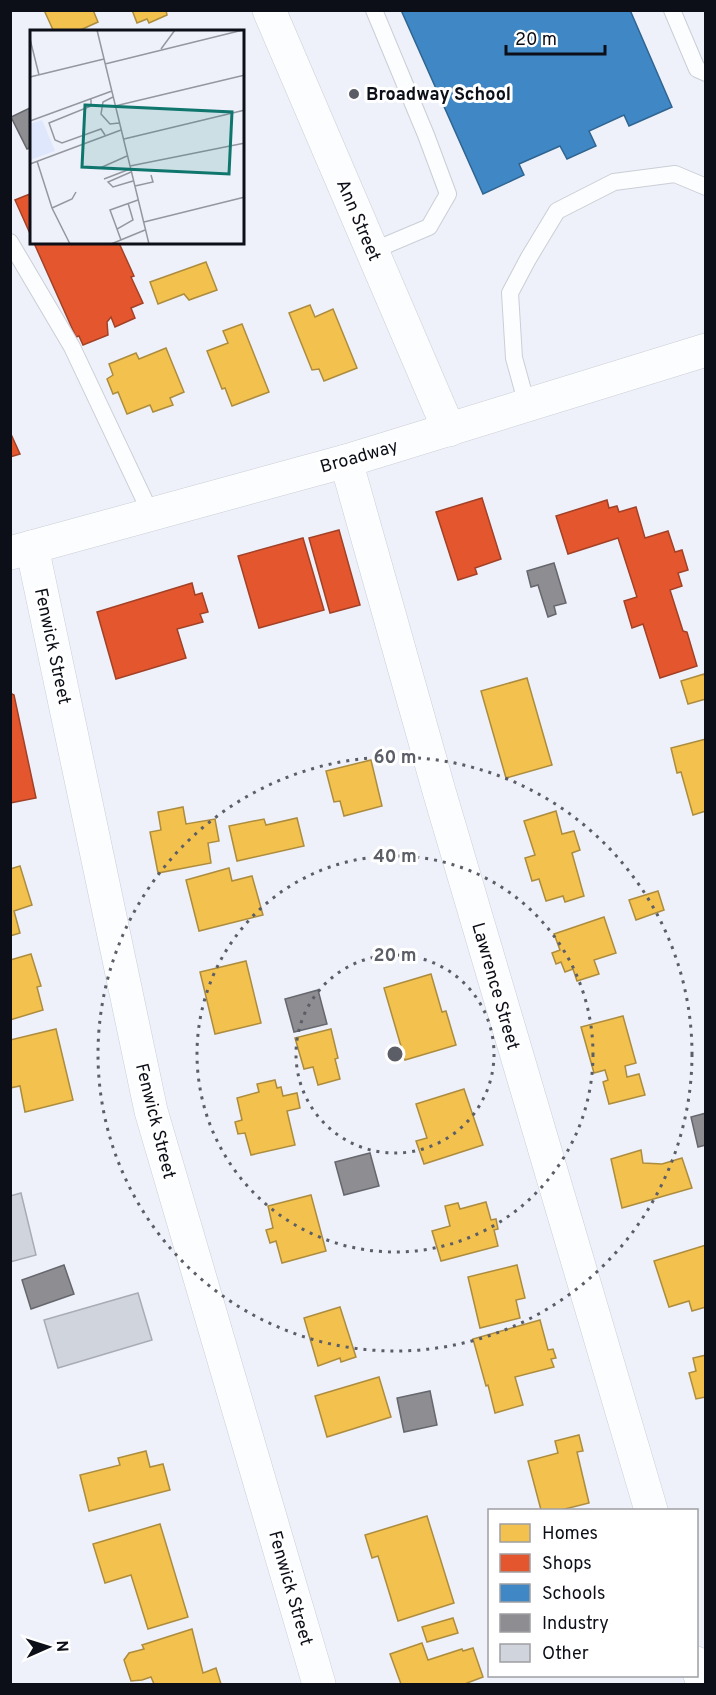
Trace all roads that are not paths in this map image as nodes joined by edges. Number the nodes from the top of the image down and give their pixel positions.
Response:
1 (269, 10) edge
2 (374, 10) edge
3 (672, 10) edge
4 (705, 73) edge
5 (705, 187) edge
6 (10, 242) edge
7 (372, 251) junction
8 (705, 350) edge
9 (527, 405) junction
10 (449, 430) junction
11 (346, 461) junction
12 (151, 514) junction
13 (21, 550) edge
14 (651, 1509) edge
15 (698, 1669) edge
16 (319, 1684) edge
17 (703, 1684) edge

1 - 7 street, Ann Street
2 - 7 lane
3 - 4 lane
5 - 9 lane
6 - 12 lane
7 - 10 street, Ann Street
8 - 9 street, Broadway
9 - 10 street, Broadway
10 - 11 street, Broadway
11 - 12 street, Broadway
11 - 14 street, Lawrence Street
12 - 13 street, Broadway
13 - 16 street, Fenwick Street
15 - 17 street

